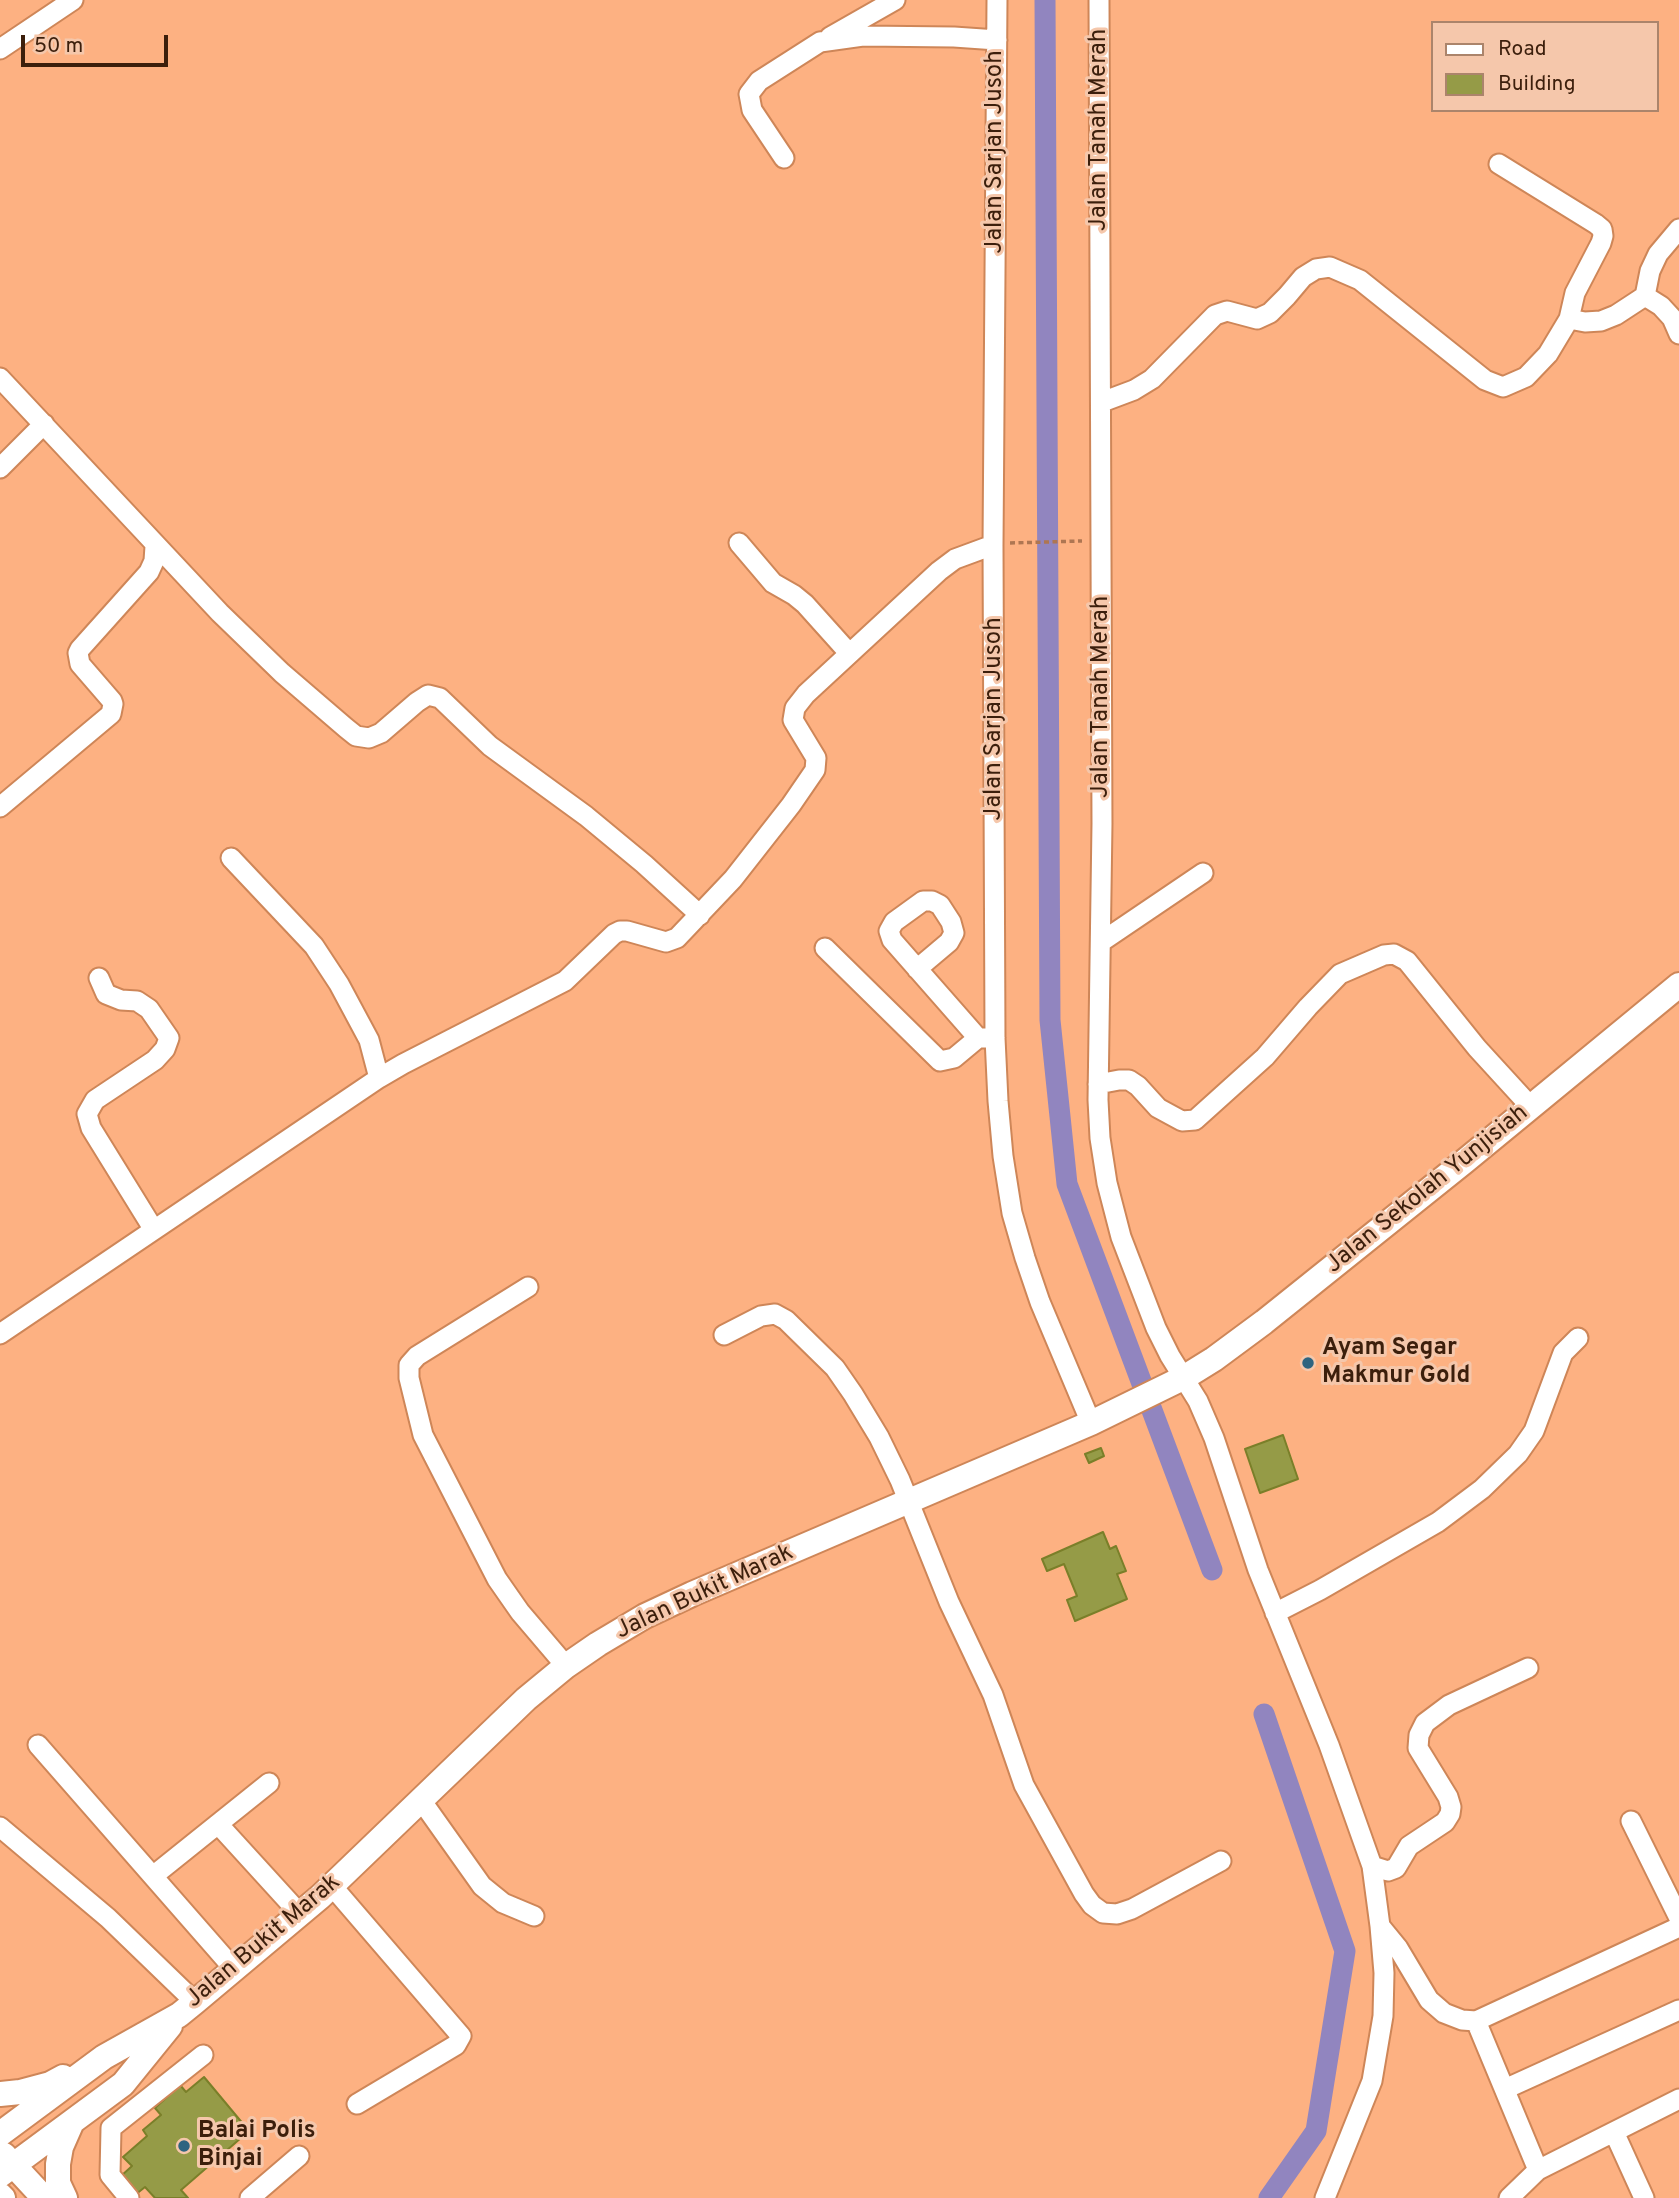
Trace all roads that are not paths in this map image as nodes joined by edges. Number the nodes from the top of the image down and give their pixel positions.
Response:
1 (73, 0) edge
2 (895, 0) edge
3 (997, 0) edge
4 (1099, 0) edge
5 (997, 40) junction
6 (820, 42) junction
7 (0, 49) edge
8 (784, 158) dead end
9 (1499, 164) dead end
10 (1679, 229) edge
11 (1645, 296) junction
12 (1569, 319) junction
13 (1679, 334) edge
14 (0, 378) edge
15 (1102, 402) junction
16 (44, 424) junction
17 (0, 468) edge
18 (739, 543) dead end
19 (993, 545) junction
20 (155, 546) junction
21 (849, 653) junction
22 (3, 799) edge
23 (231, 858) dead end
24 (1203, 873) dead end
25 (700, 915) junction
26 (1101, 942) junction
27 (825, 948) dead end
28 (917, 969) dead end
29 (99, 978) dead end
30 (1679, 985) edge
31 (987, 1038) junction
32 (379, 1078) junction
33 (1098, 1084) junction
34 (1531, 1107) junction
35 (154, 1230) junction
36 (528, 1287) dead end
37 (0, 1334) edge
38 (724, 1335) dead end
39 (1578, 1338) dead end
40 (1178, 1381) junction
41 (1098, 1420) junction
42 (908, 1501) junction
43 (1275, 1613) junction
44 (566, 1666) junction
45 (1528, 1668) dead end
46 (38, 1745) dead end
47 (269, 1783) dead end
48 (421, 1800) junction
49 (1630, 1821) dead end
50 (218, 1824) junction
51 (0, 1827) edge
52 (1221, 1861) dead end
53 (1372, 1866) junction
54 (153, 1876) junction
55 (332, 1886) junction
56 (300, 1914) junction
57 (534, 1916) dead end
58 (1679, 1918) edge
59 (1380, 1926) junction
60 (1679, 1927) edge
61 (234, 1969) junction
62 (187, 2008) junction
63 (1679, 2010) edge
64 (1476, 2021) junction
65 (203, 2054) dead end
66 (104, 2057) junction
67 (1505, 2089) junction
68 (0, 2094) edge
69 (1679, 2099) edge
70 (356, 2104) dead end
71 (73, 2121) junction
72 (1614, 2132) junction
73 (0, 2134) edge
74 (299, 2156) dead end
75 (5, 2163) edge
76 (1538, 2170) junction
77 (44, 2198) edge
78 (65, 2198) edge
79 (129, 2198) edge
80 (250, 2198) edge
81 (1325, 2198) edge
82 (1509, 2198) edge
83 (1644, 2198) edge

1 - 7 street
2 - 6 street
3 - 5 street, Jalan Sarjan Jusoh
4 - 15 street, Jalan Tanah Merah
5 - 6 street
5 - 19 street, Jalan Sarjan Jusoh
6 - 8 street
9 - 12 street
10 - 11 street
11 - 12 street
11 - 13 street
12 - 15 street
14 - 16 street
15 - 26 street, Jalan Tanah Merah
16 - 17 street
16 - 20 street
18 - 21 street
19 - 21 street
19 - 31 street, Jalan Sarjan Jusoh
20 - 22 street
20 - 25 street
21 - 25 street
23 - 32 street
24 - 26 street
25 - 32 street
26 - 33 street, Jalan Tanah Merah
27 - 31 street
28 - 31 street
29 - 35 street
30 - 34 main road, Jalan Sekolah Yunjisiah
31 - 41 street, Jalan Sarjan Jusoh
32 - 35 street
33 - 34 street
33 - 40 street, Jalan Tanah Merah
34 - 40 main road, Jalan Sekolah Yunjisiah
35 - 37 street
36 - 44 street
38 - 42 street
39 - 43 street
40 - 41 main road, Jalan Bukit Marak
40 - 43 street, Jalan Tanah Merah
41 - 42 main road, Jalan Bukit Marak
42 - 44 main road, Jalan Bukit Marak
42 - 52 street
43 - 53 street, Jalan Tanah Merah
44 - 48 main road, Jalan Bukit Marak
45 - 53 street
46 - 54 street
47 - 50 street
48 - 55 main road, Jalan Bukit Marak
48 - 57 street
49 - 58 street
50 - 54 street
50 - 56 street
51 - 62 street
53 - 59 street, Jalan Tanah Merah
54 - 61 street
55 - 56 main road, Jalan Bukit Marak
55 - 70 street
56 - 61 main road, Jalan Bukit Marak
59 - 64 street
59 - 81 street, Jalan Tanah Merah
60 - 64 street
61 - 62 main road, Jalan Bukit Marak
62 - 66 main road, Jalan Bukit Marak
62 - 71 main road, Jalan Bukit Marak
63 - 67 street
64 - 67 street
65 - 79 street
66 - 68 main road
66 - 73 main road, Jalan Bukit Marak
67 - 76 street
69 - 72 street
71 - 75 main road, Jalan Bukit Marak
71 - 78 main road
72 - 76 street
72 - 83 street
74 - 80 street
75 - 77 main road
76 - 82 street

